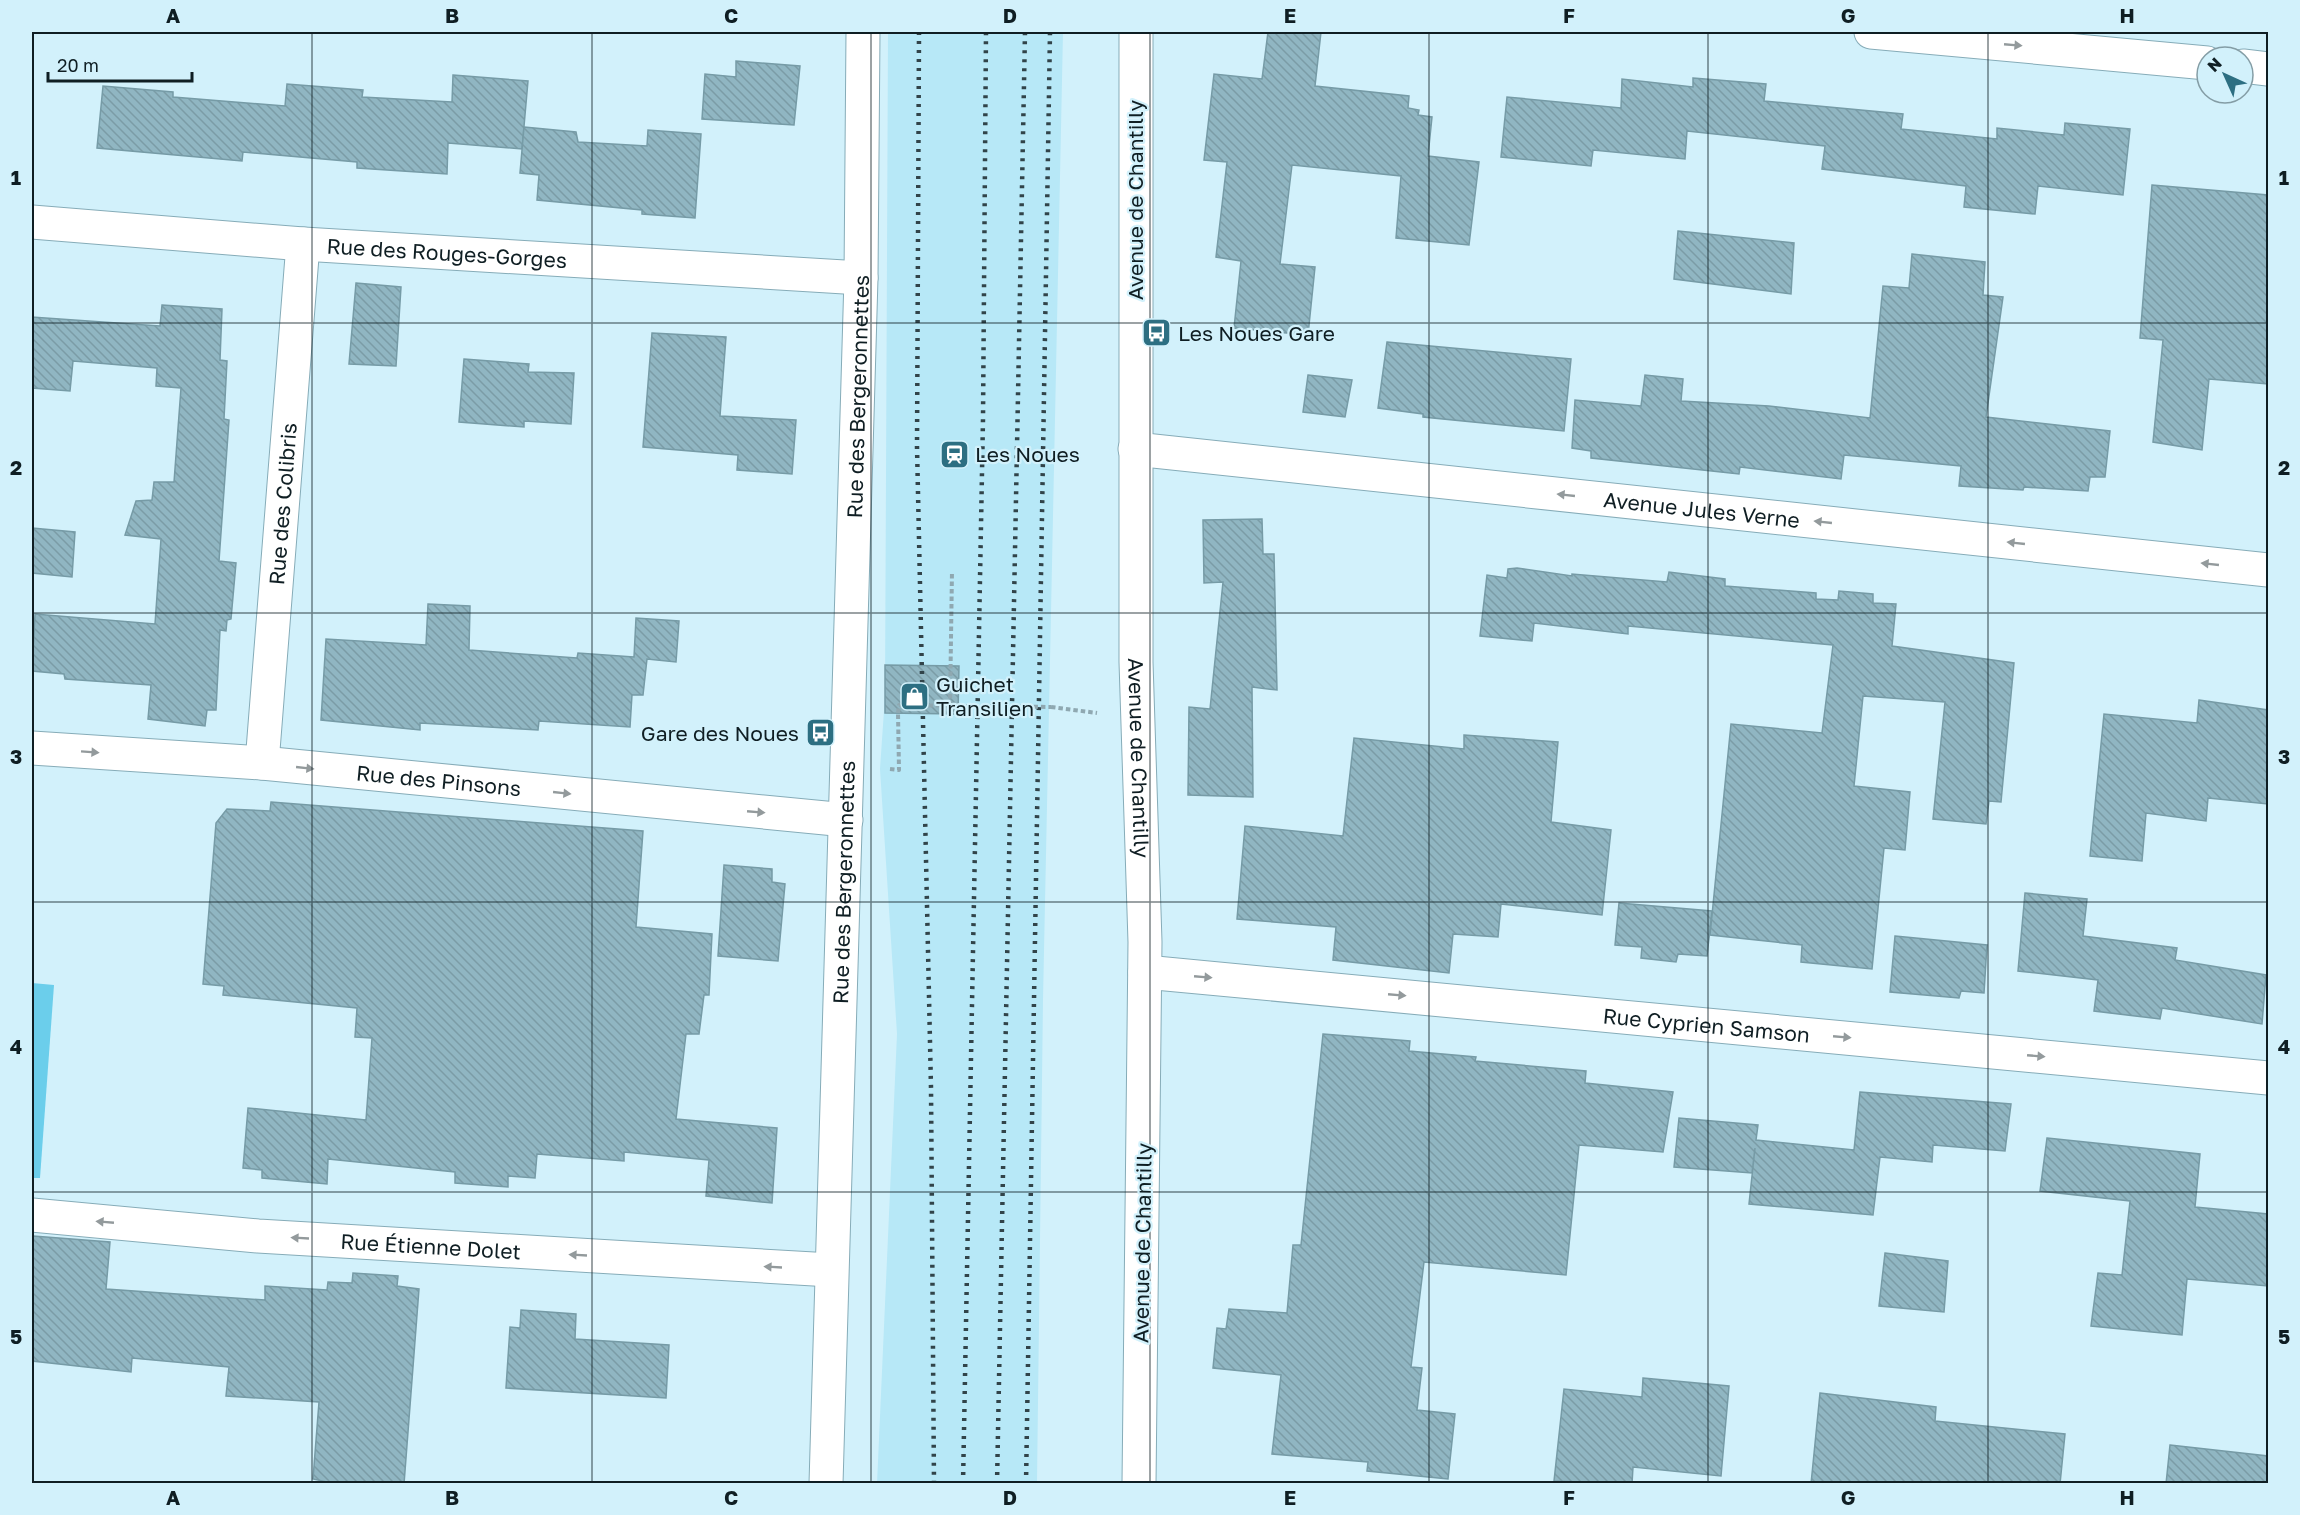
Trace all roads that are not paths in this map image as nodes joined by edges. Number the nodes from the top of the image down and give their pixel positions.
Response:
1 (863, 32) edge
2 (1136, 32) edge
3 (1871, 32) edge
4 (2195, 62) edge
5 (32, 222) edge
6 (303, 244) junction
7 (861, 278) junction
8 (1135, 449) junction
9 (2268, 570) edge
10 (32, 748) edge
11 (262, 763) junction
12 (846, 820) junction
13 (1144, 972) junction
14 (2268, 1078) edge
15 (32, 1215) edge
16 (831, 1270) junction
17 (826, 1484) edge
18 (1139, 1484) edge

1 - 7 street, Rue des Bergeronnettes
2 - 8 street, Avenue de Chantilly
3 -> 4 street
5 - 6 street, Rue des Rouges-Gorges
6 - 7 street, Rue des Rouges-Gorges
6 - 11 street, Rue des Colibris
7 - 12 street, Rue des Bergeronnettes
9 -> 8 street, Avenue Jules Verne
8 - 13 street, Avenue de Chantilly
10 -> 11 street, Rue des Pinsons
11 -> 12 street, Rue des Pinsons
12 - 16 street, Rue des Bergeronnettes
13 -> 14 street, Rue Cyprien Samson
13 - 18 street, Avenue de Chantilly
16 -> 15 street, Rue Étienne Dolet
16 - 17 street, Rue des Bergeronnettes

